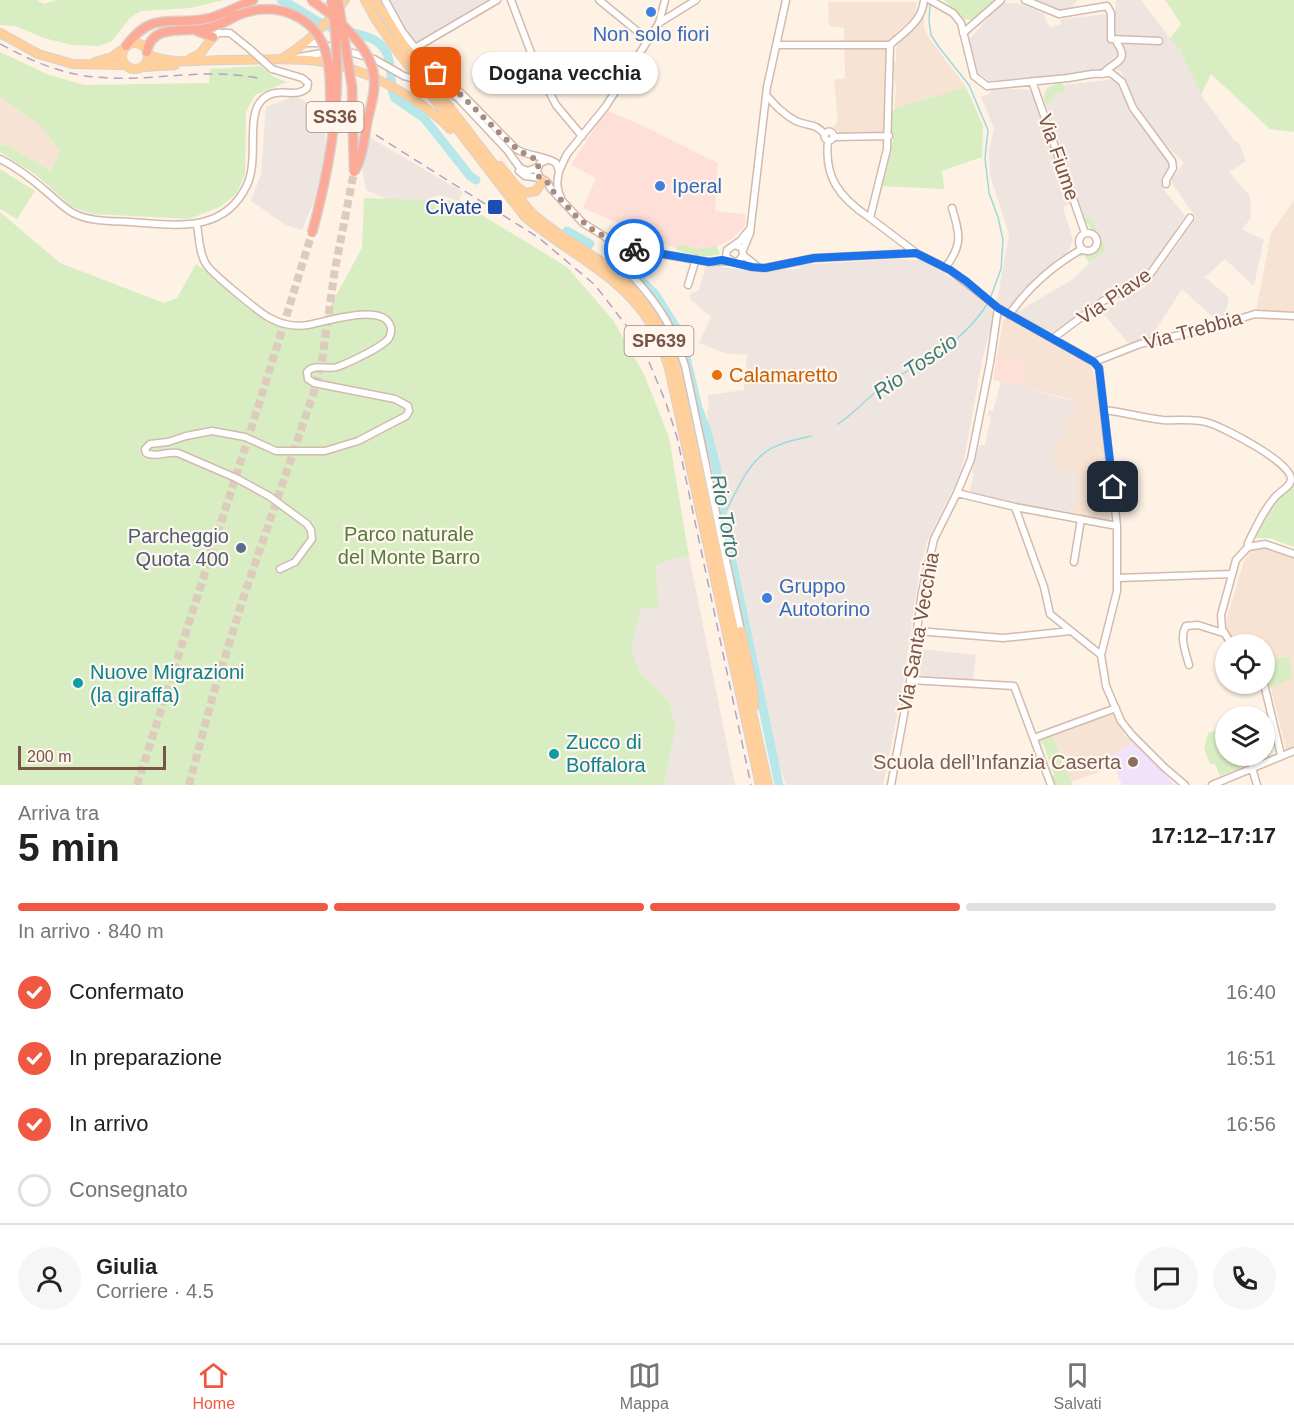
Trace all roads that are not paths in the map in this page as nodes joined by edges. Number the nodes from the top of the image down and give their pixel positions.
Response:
1 (254, 0) edge
2 (311, 0) edge
3 (331, 0) edge
4 (365, 0) edge
5 (375, 0) edge
6 (385, 0) edge
7 (497, 0) edge
8 (511, 0) edge
9 (599, 0) edge
10 (665, 0) edge
11 (696, 0) edge
12 (786, 0) edge
13 (924, 0) edge
14 (1001, 0) edge
15 (1025, 0) edge
16 (342, 1) edge
17 (933, 1) edge
18 (236, 11) junction
19 (659, 23) junction
20 (182, 30) junction
21 (0, 33) edge
22 (963, 33) junction
23 (213, 37) junction
24 (648, 40) junction
25 (307, 41) junction
26 (1159, 41) dead end
27 (1117, 43) dead end
28 (776, 45) junction
29 (890, 45) junction
30 (125, 48) junction
31 (415, 48) junction
32 (340, 51) junction
33 (148, 53) junction
34 (280, 59) junction
35 (292, 59) junction
36 (254, 60) junction
37 (168, 61) junction
38 (73, 64) junction
39 (125, 65) junction
40 (143, 67) junction
41 (1103, 74) junction
42 (1032, 81) junction
43 (766, 95) junction
44 (465, 127) junction
45 (582, 136) junction
46 (889, 136) junction
47 (829, 138) junction
48 (463, 139) junction
49 (567, 154) junction
50 (532, 155) junction
51 (0, 159) edge
52 (549, 160) junction
53 (515, 162) junction
54 (538, 165) junction
55 (559, 171) junction
56 (327, 174) junction
57 (556, 178) junction
58 (543, 180) junction
59 (1166, 184) dead end
60 (561, 198) junction
61 (952, 208) dead end
62 (870, 218) junction
63 (1190, 218) dead end
64 (197, 224) junction
65 (751, 224) junction
66 (312, 233) tunnel mouth
67 (1085, 233) junction
68 (735, 245) junction
69 (625, 247) junction
70 (1082, 249) junction
71 (727, 250) junction
72 (743, 253) junction
73 (916, 253) junction
74 (699, 259) junction
75 (733, 261) junction
76 (759, 267) junction
77 (945, 268) junction
78 (688, 285) dead end
79 (998, 308) junction
80 (1009, 315) junction
81 (1294, 315) edge
82 (1054, 339) junction
83 (1094, 362) junction
84 (1104, 410) junction
85 (957, 493) junction
86 (1015, 507) junction
87 (1082, 519) junction
88 (1117, 526) junction
89 (1248, 547) junction
90 (1294, 554) edge
91 (1074, 562) dead end
92 (280, 569) dead end
93 (1232, 574) junction
94 (1117, 578) junction
95 (741, 631) joint
96 (917, 631) junction
97 (1071, 631) junction
98 (1223, 633) joint
99 (1101, 655) junction
100 (1189, 665) dead end
101 (910, 680) junction
102 (1266, 694) edge
103 (1116, 708) junction
104 (755, 730) junction
105 (1034, 738) junction
106 (1294, 751) edge
107 (1281, 755) junction
108 (1165, 768) junction
109 (1252, 768) junction
110 (1214, 784) edge
111 (760, 785) edge
112 (768, 785) edge
113 (891, 785) edge
114 (1051, 785) edge
115 (1178, 785) edge
116 (1184, 785) edge
117 (1191, 785) edge
118 (1206, 785) edge
119 (1257, 785) edge

1 - 18 highway, SS36
2 - 16 highway, SS36, bridge
3 - 56 highway, SS36, bridge
4 - 48 main road, SP639
5 - 44 main road, SP639
6 - 31 street
7 - 31 street
8 - 45 street
9 - 24 street
10 - 19 street
11 - 19 street
12 - 28 street
13 - 29 street
14 - 22 street
15 - 26 street
16 - 25 main road, bridge
17 - 22 street
18 - 20 highway, SS36
18 - 30 highway, SS36
18 - 56 highway, SS36, bridge
19 - 24 street
20 - 23 highway
20 - 33 highway, SS36
21 - 38 main road
22 - 42 street
23 - 37 main road
23 - 64 street, bridge
24 - 45 street
25 - 32 street
25 - 34 main road
27 - 41 street
28 - 29 street
28 - 43 street
29 - 46 street
30 - 33 main road
30 - 38 main road
30 - 39 main road
31 - 50 street
32 - 35 street
32 - 53 street, bridge
33 - 37 main road
33 - 40 main road
34 - 35 main road
34 - 36 main road
35 - 48 main road
36 - 37 main road
36 - 40 main road
38 - 39 main road
39 - 40 main road
41 - 42 street
41 - 59 street
42 - 67 street, Via Fiume
43 - 47 street
43 - 65 street
44 - 58 main road
44 - 104 main road, SP639
45 - 49 street
46 - 47 street
46 - 62 street
47 - 62 street
48 - 111 main road, SP639
49 - 52 street
49 - 55 street
50 - 52 street
50 - 54 street
51 - 64 street
52 - 54 street
52 - 55 street
53 - 54 street
53 - 58 street
54 - 58 street
55 - 57 street
56 - 66 highway, SS36, bridge
57 - 58 street
57 - 60 street
58 - 60 street
60 - 69 street
61 - 77 street
62 - 73 street
63 - 82 street, Via Piave
64 - 92 street
65 - 68 street
65 - 72 street
67 - 70 street
67 - 70 street
68 - 71 street
68 - 72 street
69 - 74 street
69 - 95 street
70 - 80 street
71 - 74 street
71 - 75 street
72 - 75 street
72 - 76 street
73 - 76 street
73 - 77 street
74 - 75 street
74 - 78 street
75 - 76 street
77 - 79 street
79 - 80 street
79 - 85 street, Via Santa Vecchia
80 - 82 street
81 - 83 street, Via Trebbia
82 - 83 street
83 - 84 street
84 - 88 street
84 - 89 street
85 - 86 street
85 - 96 street, Via Santa Vecchia
86 - 87 street
86 - 97 street
87 - 88 street
87 - 91 street
88 - 94 street
89 - 90 street
89 - 93 street
93 - 94 street
93 - 98 street
94 - 99 street
95 - 104 main road
96 - 97 street
96 - 101 street, Via Santa Vecchia
97 - 99 street
98 - 100 street
99 - 103 street
101 - 105 street
101 - 113 street, Via Santa Vecchia
102 - 107 street
103 - 105 street
103 - 108 street
104 - 112 main road, SP639
105 - 114 street
106 - 107 street
107 - 109 street
108 - 115 street
108 - 116 street
109 - 110 street
109 - 119 street
110 - 118 street
116 - 117 street

